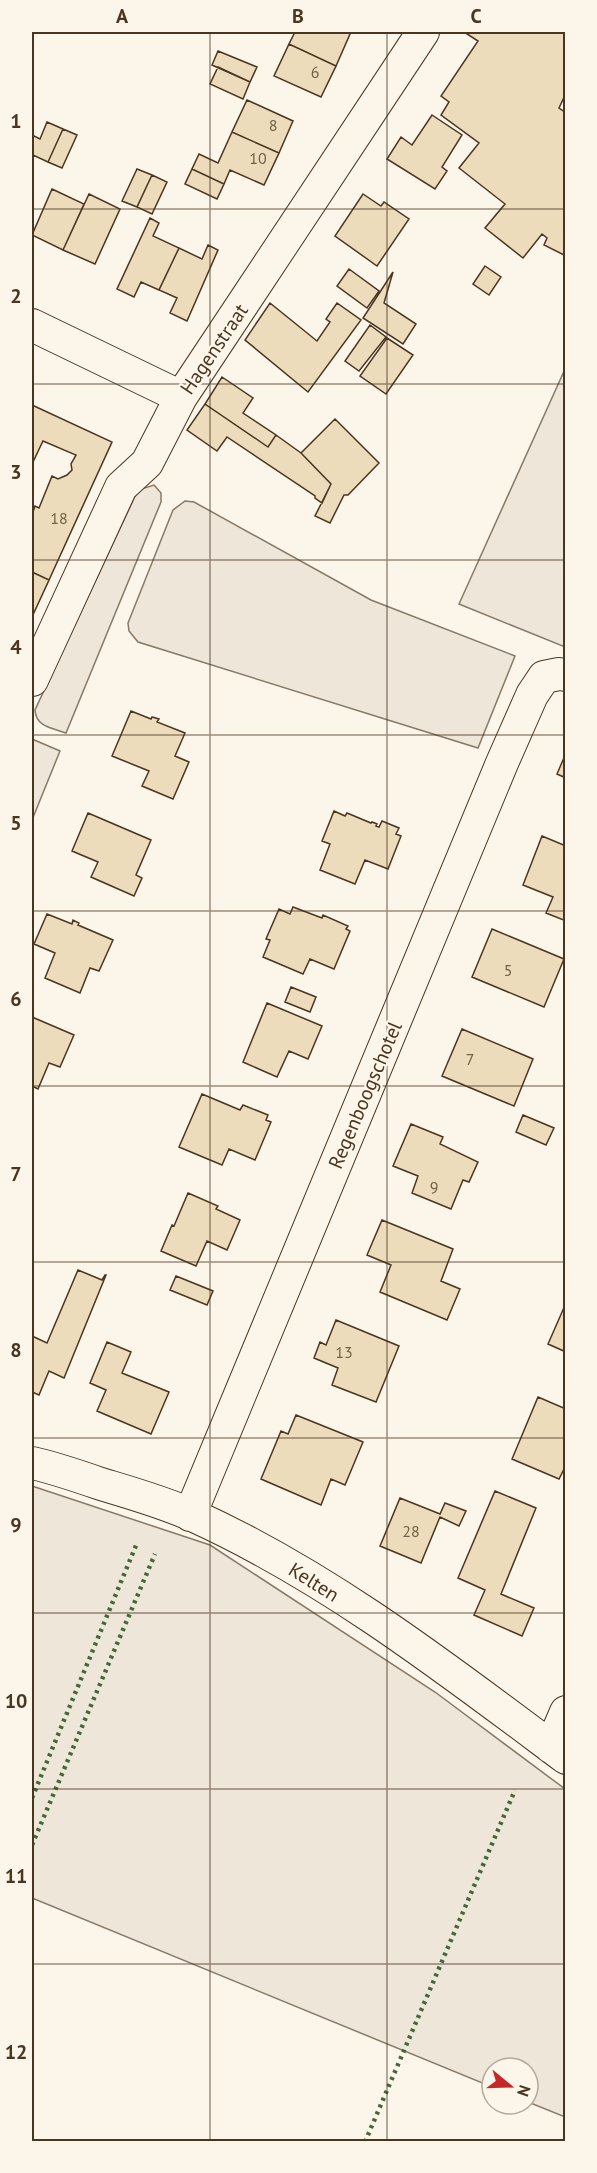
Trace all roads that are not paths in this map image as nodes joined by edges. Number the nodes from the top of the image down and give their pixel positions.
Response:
1 (423, 32) edge
2 (32, 325) edge
3 (181, 397) junction
4 (555, 676) edge
5 (32, 680) edge
6 (32, 1462) edge
7 (190, 1515) junction
8 (566, 1712) edge
9 (558, 1752) edge

1 - 3 street, Hagenstraat
2 - 3 street
3 - 5 street, Hagenstraat
4 - 7 street, Regenboogschotel
6 - 7 street, Kelten
7 - 9 street, Kelten
8 - 9 street

